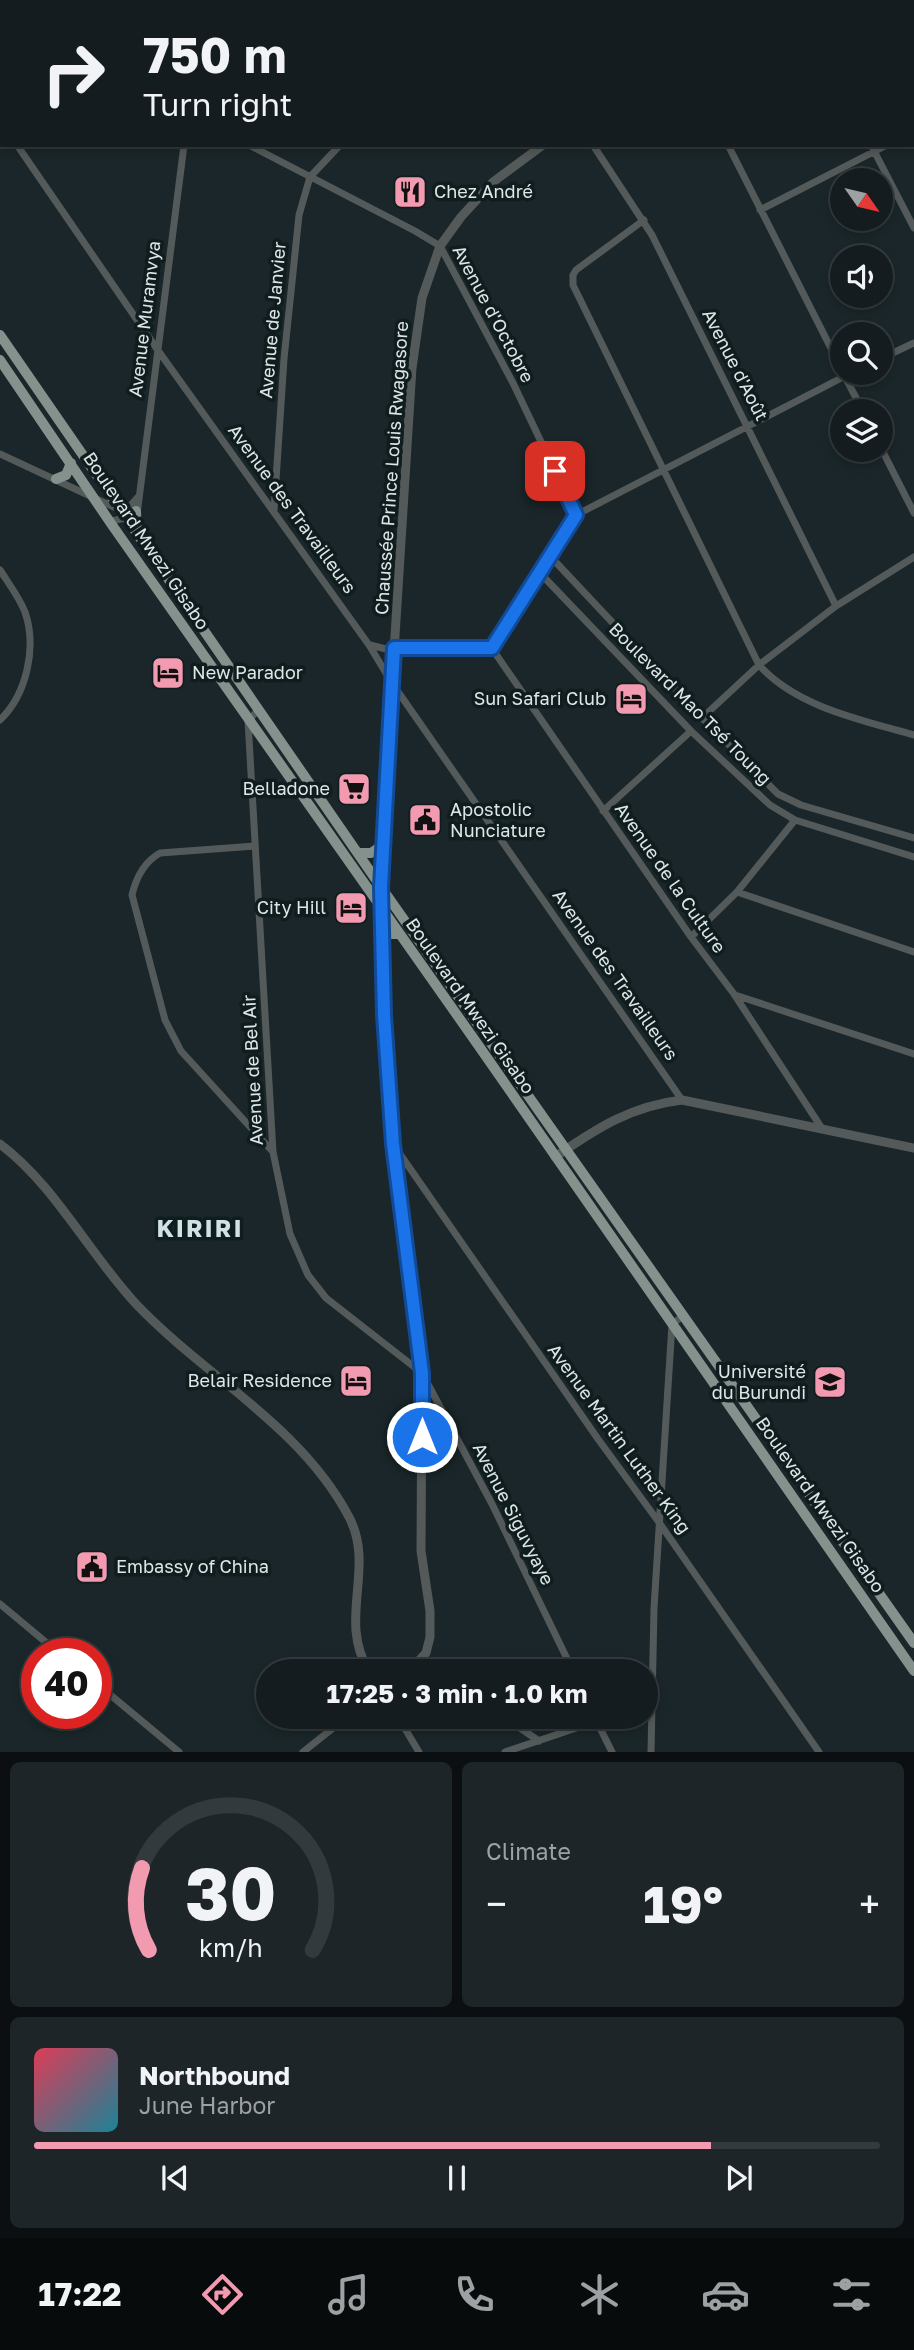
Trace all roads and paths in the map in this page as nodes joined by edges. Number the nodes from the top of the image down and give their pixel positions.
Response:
1 (18, 147) edge
2 (184, 147) edge
3 (253, 147) edge
4 (338, 147) edge
5 (540, 147) edge
6 (594, 147) edge
7 (728, 147) edge
8 (872, 148) edge
9 (310, 177) junction
10 (760, 210) junction
11 (644, 220) junction
12 (914, 228) edge
13 (440, 246) junction
14 (0, 335) edge
15 (914, 342) edge
16 (830, 344) edge
17 (157, 349) junction
18 (893, 352) edge
19 (0, 360) edge
20 (830, 381) edge
21 (748, 426) junction
22 (0, 454) edge
23 (888, 462) edge
24 (71, 463) junction
25 (663, 468) junction
26 (57, 479) junction
27 (139, 497) junction
28 (93, 498) junction
29 (274, 510) junction
30 (136, 511) junction
31 (914, 513) edge
32 (123, 514) junction
33 (576, 515) junction
34 (109, 522) junction
35 (138, 537) junction
36 (550, 556) junction
37 (914, 557) edge
38 (0, 570) edge
39 (540, 573) junction
40 (836, 606) junction
41 (369, 645) junction
42 (394, 648) junction
43 (492, 648) junction
44 (759, 665) junction
45 (392, 683) junction
46 (258, 710) junction
47 (702, 718) junction
48 (0, 720) edge
49 (248, 721) junction
50 (691, 732) junction
51 (914, 735) edge
52 (603, 811) junction
53 (795, 820) junction
54 (914, 838) edge
55 (384, 844) junction
56 (255, 846) junction
57 (358, 853) junction
58 (914, 857) edge
59 (381, 887) junction
60 (737, 892) junction
61 (381, 910) junction
62 (398, 934) junction
63 (691, 937) junction
64 (382, 938) junction
65 (914, 952) edge
66 (734, 994) junction
67 (487, 1034) junction
68 (476, 1042) junction
69 (914, 1054) edge
70 (682, 1100) junction
71 (821, 1127) junction
72 (0, 1144) edge
73 (393, 1144) junction
74 (914, 1148) edge
75 (567, 1149) junction
76 (273, 1152) junction
77 (555, 1157) junction
78 (683, 1316) junction
79 (672, 1324) junction
80 (422, 1373) junction
81 (796, 1476) junction
82 (783, 1483) junction
83 (658, 1521) junction
84 (0, 1604) edge
85 (41, 1638) edge
86 (914, 1643) edge
87 (363, 1659) edge
88 (420, 1659) edge
89 (567, 1659) edge
90 (914, 1671) edge
91 (112, 1696) edge
92 (332, 1729) edge
93 (405, 1729) edge
94 (522, 1729) edge
95 (570, 1729) edge
96 (601, 1729) edge
97 (539, 1741) junction
98 (179, 1752) edge
99 (303, 1752) edge
100 (419, 1752) edge
101 (505, 1752) edge
102 (612, 1752) edge
103 (651, 1752) edge
104 (819, 1752) edge

1 - 17 street, Avenue des Travailleurs
2 - 17 street, Avenue Muramvya
3 - 9 street, Avenue d'Octobre
4 - 9 street, Avenue de Janvier
5 - 13 street, Chaussée Prince Louis Rwagasore
6 - 11 street, Avenue d'Août
7 - 10 street
8 - 10 street
8 - 12 street
9 - 13 street, Avenue d'Octobre
9 - 29 street, Avenue de Janvier
10 - 16 street
11 - 21 street, Avenue d'Août
11 - 25 street
13 - 33 street, Avenue d'Octobre
13 - 42 street, Chaussée Prince Louis Rwagasore
14 - 32 main road, Boulevard Mwezi Gisabo
15 - 18 street
17 - 27 street, Avenue Muramvya
17 - 29 street, Avenue des Travailleurs
19 - 24 main road, Boulevard Mwezi Gisabo
20 - 21 street
21 - 25 street
21 - 40 street, Avenue d'Août
22 - 26 street
23 - 31 street
24 - 26 main road
24 - 28 main road, Boulevard Mwezi Gisabo
25 - 33 street
25 - 44 street
26 - 28 street
27 - 30 street, Avenue Muramvya
27 - 32 street
28 - 32 street
28 - 34 main road, Boulevard Mwezi Gisabo
29 - 41 street, Avenue des Travailleurs
30 - 32 street
30 - 35 main road
32 - 34 street
32 - 35 main road, Boulevard Mwezi Gisabo
33 - 36 street
34 - 49 main road, Boulevard Mwezi Gisabo
35 - 46 main road, Boulevard Mwezi Gisabo
36 - 39 street
36 - 47 street, Boulevard Mao Tsé Toung
37 - 40 street
38 - 48 street
39 - 43 street
39 - 50 street, Boulevard Mao Tsé Toung
40 - 44 street
41 - 42 street
41 - 45 street, Avenue des Travailleurs
42 - 43 street
42 - 45 street, Chaussée Prince Louis Rwagasore
43 - 52 street, Avenue de la Culture
44 - 47 street
44 - 51 street
45 - 55 street, Chaussée Prince Louis Rwagasore
45 - 70 street, Avenue des Travailleurs
46 - 49 street
46 - 57 main road, Boulevard Mwezi Gisabo
47 - 54 street, Boulevard Mao Tsé Toung
49 - 56 street, Avenue de Bel Air
49 - 61 main road, Boulevard Mwezi Gisabo
50 - 52 street
50 - 53 street, Boulevard Mao Tsé Toung
52 - 63 street, Avenue de la Culture
53 - 58 street, Boulevard Mao Tsé Toung
53 - 60 street
55 - 57 main road
55 - 59 street, Chaussée Prince Louis Rwagasore
56 - 76 street, Avenue de Bel Air
56 - 76 street
57 - 59 main road, Boulevard Mwezi Gisabo
59 - 61 street, Chaussée Prince Louis Rwagasore
59 - 67 main road, Boulevard Mwezi Gisabo
60 - 63 street
60 - 65 street
61 - 62 main road, Boulevard Mwezi Gisabo
61 - 64 street, Chaussée Prince Louis Rwagasore
62 - 64 main road
62 - 68 main road, Boulevard Mwezi Gisabo
63 - 66 street, Avenue de la Culture
64 - 73 street, Chaussée Prince Louis Rwagasore
66 - 69 street
66 - 71 street, Avenue de la Culture
67 - 68 main road
67 - 75 main road, Boulevard Mwezi Gisabo
68 - 77 main road, Boulevard Mwezi Gisabo
70 - 71 street
70 - 75 street
71 - 74 street
72 - 87 street
73 - 80 street, Chaussée Prince Louis Rwagasore
73 - 83 street, Avenue Martin Luther King
75 - 77 street
75 - 78 main road, Boulevard Mwezi Gisabo
76 - 80 street, Avenue de Bel Air
77 - 79 main road, Boulevard Mwezi Gisabo
78 - 79 street
78 - 81 main road, Boulevard Mwezi Gisabo
79 - 82 main road, Boulevard Mwezi Gisabo
79 - 83 street
80 - 88 street, Chaussée Prince Louis Rwagasore
80 - 89 street, Avenue Siguvyaye
81 - 82 main road
81 - 86 main road, Boulevard Mwezi Gisabo
82 - 90 main road, Boulevard Mwezi Gisabo
83 - 103 street
83 - 104 street, Avenue Martin Luther King
84 - 85 street
91 - 98 street
92 - 99 street
93 - 100 street
94 - 97 street
95 - 97 street
96 - 102 street
97 - 101 street

